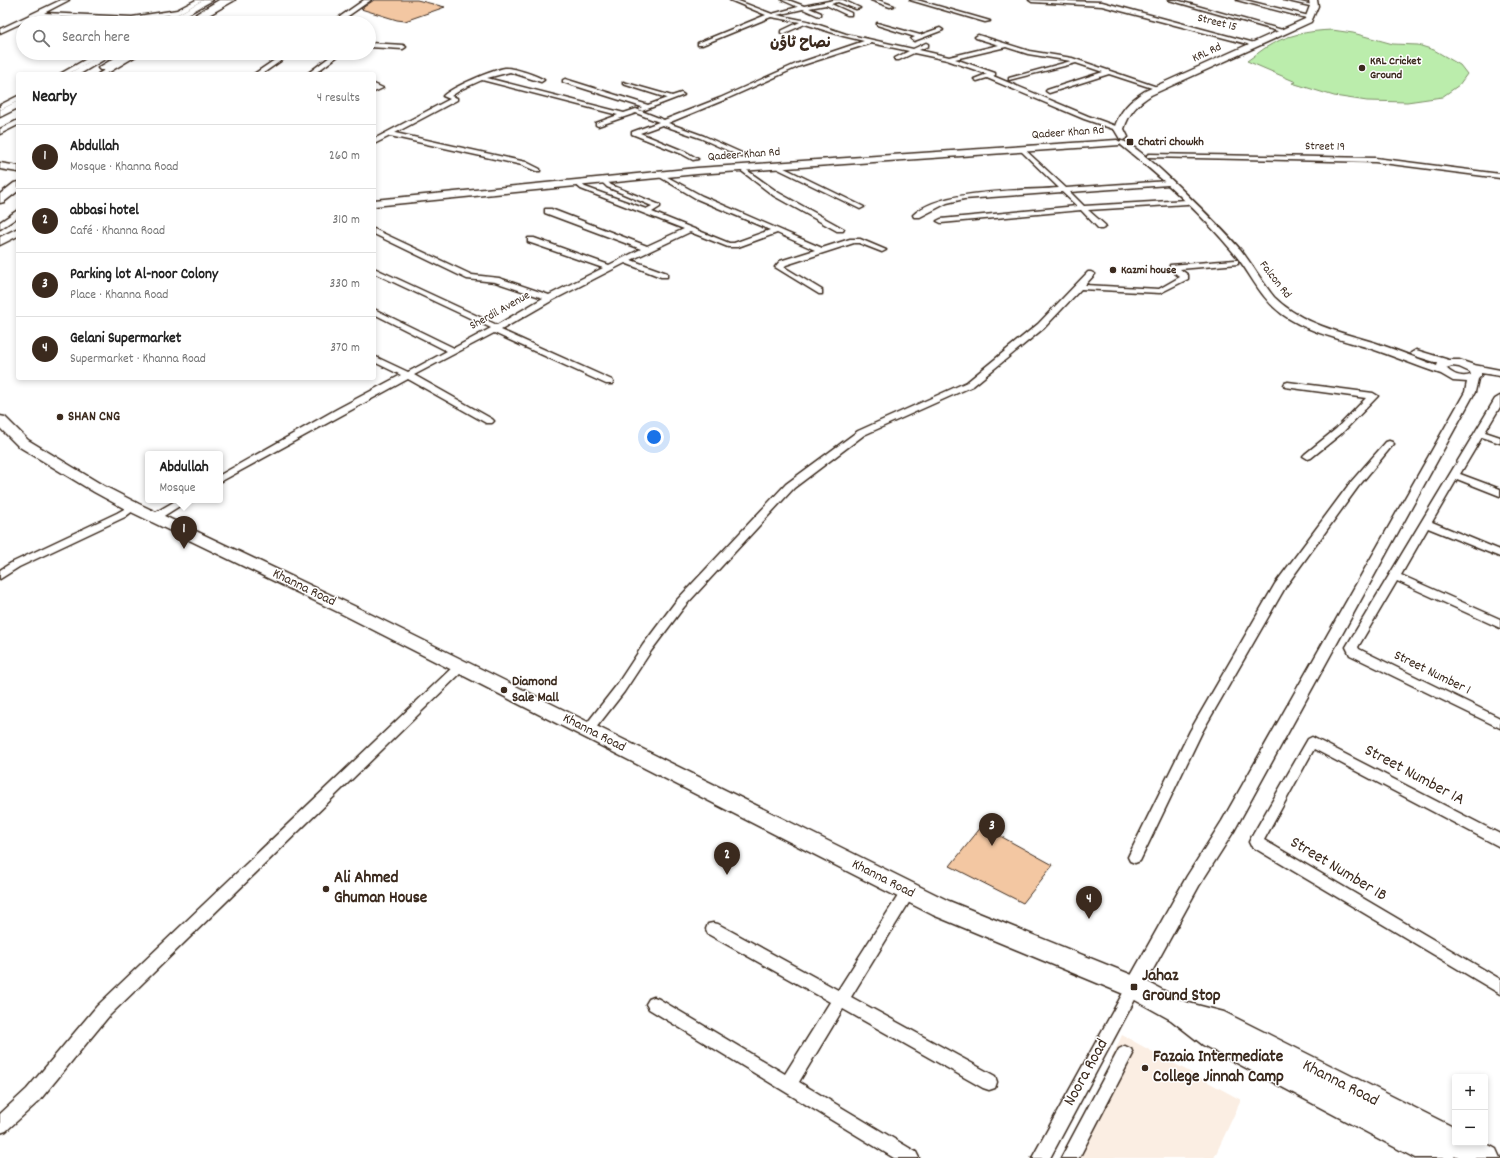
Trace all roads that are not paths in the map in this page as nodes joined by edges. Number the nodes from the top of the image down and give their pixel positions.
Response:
1 (66, 0) edge
2 (200, 0) edge
3 (209, 0) edge
4 (225, 0) edge
5 (232, 0) edge
6 (368, 0) edge
7 (732, 0) edge
8 (784, 0) edge
9 (840, 0) edge
10 (873, 0) edge
11 (912, 0) edge
12 (1032, 0) edge
13 (1172, 0) edge
14 (1239, 0) edge
15 (1286, 0) edge
16 (826, 3) junction
17 (1314, 3) edge
18 (892, 6) dead end
19 (803, 8) junction
20 (858, 8) dead end
21 (178, 12) junction
22 (36, 14) junction
23 (819, 14) dead end
24 (849, 14) dead end
25 (770, 15) junction
26 (32, 16) edge
27 (74, 16) edge
28 (152, 16) edge
29 (170, 16) edge
30 (179, 16) edge
31 (196, 16) edge
32 (203, 16) edge
33 (344, 16) edge
34 (1310, 17) junction
35 (987, 20) dead end
36 (805, 22) junction
37 (16, 23) edge
38 (879, 24) dead end
39 (940, 30) dead end
40 (0, 31) edge
41 (1283, 31) junction
42 (783, 32) dead end
43 (920, 37) junction
44 (978, 37) dead end
45 (870, 41) junction
46 (700, 44) dead end
47 (1255, 44) junction
48 (1006, 45) junction
49 (376, 46) edge
50 (404, 48) dead end
51 (915, 51) junction
52 (897, 59) dead end
53 (949, 59) junction
54 (89, 60) edge
55 (98, 60) edge
56 (117, 60) edge
57 (126, 60) edge
58 (278, 60) edge
59 (329, 60) edge
60 (1076, 61) junction
61 (67, 72) edge
62 (77, 72) edge
63 (96, 72) edge
64 (105, 72) edge
65 (260, 72) edge
66 (313, 72) edge
67 (1109, 72) junction
68 (988, 76) junction
69 (483, 79) junction
70 (1011, 79) dead end
71 (541, 80) dead end
72 (977, 80) dead end
73 (565, 82) dead end
74 (625, 83) dead end
75 (1157, 88) junction
76 (1049, 91) dead end
77 (681, 95) dead end
78 (672, 98) junction
79 (16, 99) edge
80 (16, 105) edge
81 (648, 106) junction
82 (0, 108) edge
83 (636, 111) junction
84 (0, 114) edge
85 (16, 115) edge
86 (624, 115) junction
87 (663, 122) junction
88 (16, 123) edge
89 (0, 124) edge
90 (598, 124) dead end
91 (0, 132) edge
92 (390, 134) junction
93 (1121, 139) junction
94 (376, 141) edge
95 (1022, 149) junction
96 (742, 156) dead end
97 (1149, 156) junction
98 (695, 159) dead end
99 (0, 166) edge
100 (776, 166) junction
101 (741, 168) junction
102 (16, 169) edge
103 (538, 170) dead end
104 (660, 175) junction
105 (1500, 176) edge
106 (603, 180) junction
107 (576, 182) junction
108 (1168, 183) dead end
109 (16, 187) edge
110 (1066, 191) junction
111 (0, 200) edge
112 (376, 201) edge
113 (376, 201) edge
114 (1187, 202) dead end
115 (860, 207) dead end
116 (1081, 208) junction
117 (548, 211) dead end
118 (646, 212) junction
119 (16, 214) edge
120 (917, 215) dead end
121 (941, 221) dead end
122 (0, 226) edge
123 (1102, 227) dead end
124 (840, 229) dead end
125 (690, 230) junction
126 (777, 230) junction
127 (16, 232) edge
128 (376, 232) edge
129 (16, 237) edge
130 (531, 240) dead end
131 (0, 242) edge
132 (0, 246) edge
133 (646, 249) junction
134 (820, 250) junction
135 (882, 250) dead end
136 (625, 260) junction
137 (1235, 262) dead end
138 (609, 268) junction
139 (376, 271) edge
140 (664, 274) dead end
141 (1091, 274) dead end
142 (1078, 287) junction
143 (819, 292) dead end
144 (550, 298) junction
145 (376, 312) edge
146 (496, 329) junction
147 (454, 351) junction
148 (376, 360) edge
149 (1448, 371) junction
150 (1500, 373) edge
151 (1473, 374) junction
152 (407, 375) junction
153 (1500, 380) edge
154 (609, 382) dead end
155 (1288, 385) dead end
156 (1470, 392) junction
157 (1500, 399) edge
158 (0, 420) edge
159 (489, 421) dead end
160 (1480, 433) junction
161 (1500, 440) edge
162 (1389, 444) dead end
163 (1308, 456) dead end
164 (1455, 475) junction
165 (223, 477) edge
166 (1500, 493) edge
167 (179, 503) edge
168 (133, 507) junction
169 (155, 517) junction
170 (1426, 522) junction
171 (1500, 554) edge
172 (0, 575) edge
173 (1394, 576) junction
174 (1500, 624) edge
175 (461, 666) junction
176 (1500, 723) edge
177 (588, 730) junction
178 (1312, 742) joint
179 (1500, 841) edge
180 (1134, 857) dead end
181 (908, 892) junction
182 (713, 929) dead end
183 (1500, 987) edge
184 (1134, 988) junction
185 (840, 1000) junction
186 (654, 1004) dead end
187 (1125, 1054) dead end
188 (989, 1082) dead end
189 (788, 1084) junction
190 (1374, 1112) junction
191 (0, 1125) edge
192 (1452, 1141) edge
193 (1464, 1146) edge
194 (910, 1158) edge
195 (1041, 1158) edge
196 (1070, 1158) edge
197 (1442, 1158) edge
198 (1487, 1158) edge

1 - 22 street
2 - 21 street
3 - 30 highway
4 - 31 highway
5 - 32 street
6 - 33 street
7 - 25 street
8 - 19 street
9 - 16 street
9 - 20 street
10 - 18 street
11 - 35 street
12 - 47 street, Street 15
13 - 41 street
14 - 34 street
15 - 17 street
16 - 19 street
16 - 24 street
17 - 34 main road
19 - 23 street
19 - 25 street
21 - 28 street
21 - 29 street
22 - 26 street
22 - 27 street
25 - 36 street
25 - 46 street
34 - 41 main road, KRL Rd
36 - 42 street
36 - 45 street
37 - 40 street
38 - 43 street
39 - 43 street
41 - 47 main road, KRL Rd
43 - 51 street
44 - 48 street
45 - 51 street
45 - 87 street
47 - 75 main road, KRL Rd
48 - 53 street
48 - 60 street
49 - 50 street
51 - 52 street
51 - 53 street
53 - 68 street
54 - 61 street
55 - 62 highway
56 - 63 highway
57 - 64 street
58 - 65 street
59 - 66 street
60 - 67 street
60 - 70 street
67 - 75 street
67 - 76 street
68 - 72 street
68 - 93 street
69 - 71 street
69 - 86 street
69 - 92 street
73 - 81 street
74 - 78 street
75 - 93 main road, KRL Rd
77 - 78 street
78 - 81 street
79 - 82 street
80 - 84 highway
81 - 83 street
83 - 86 street
83 - 87 street
85 - 89 highway
86 - 90 street
87 - 96 street
87 - 98 street
88 - 91 street
92 - 94 street
92 - 103 street
93 - 95 main road, Qadeer Khan Rd
93 - 97 street, Falcon Rd
93 - 112 main road, Qadeer Khan Rd
93 - 149 street, Falcon Rd
95 - 100 main road, Qadeer Khan Rd
95 - 110 street
97 - 105 street, Street 19
97 - 149 street, Falcon Rd
99 - 102 highway
100 - 101 main road, Qadeer Khan Rd
100 - 115 street
101 - 104 main road, Qadeer Khan Rd
101 - 124 street
104 - 106 main road, Qadeer Khan Rd
104 - 126 street
106 - 107 main road, Qadeer Khan Rd
106 - 118 street
107 - 113 main road, Qadeer Khan Rd
107 - 118 street
108 - 110 street
109 - 111 highway
110 - 116 street
110 - 120 street
114 - 116 street
116 - 121 street
116 - 123 street
117 - 133 street
118 - 125 street
119 - 122 street
125 - 126 street
125 - 133 street, Sherdil Avenue
126 - 134 street
127 - 131 main road
128 - 144 street
129 - 132 main road
130 - 138 street
133 - 136 street, Sherdil Avenue
134 - 135 street
134 - 143 street
136 - 138 street, Sherdil Avenue
136 - 140 street
137 - 142 street
138 - 144 street, Sherdil Avenue
139 - 146 street
141 - 142 street
142 - 177 street
144 - 146 street, Sherdil Avenue
145 - 147 street
146 - 147 street, Sherdil Avenue
146 - 154 street
147 - 152 street, Sherdil Avenue
148 - 152 street
149 - 151 street
149 - 151 street
149 - 156 street
150 - 151 street
151 - 153 street
151 - 156 street
152 - 159 street
152 - 165 street, Sherdil Avenue
155 - 163 street
156 - 184 street
157 - 160 street
158 - 168 main road, Khanna Road
160 - 161 street
160 - 164 street
162 - 180 street
164 - 166 street
164 - 170 street
167 - 169 street
168 - 169 main road, Khanna Road
168 - 172 street
169 - 175 main road, Khanna Road
170 - 171 street
170 - 173 street
173 - 174 street
173 - 176 street, Street Number 1
175 - 177 main road, Khanna Road
175 - 191 street
177 - 181 main road, Khanna Road
178 - 179 street, Street Number 1A
178 - 183 street, Street Number 1B
181 - 184 main road, Khanna Road
181 - 185 street
182 - 185 street
184 - 190 main road, Khanna Road
184 - 195 street, Noora Road
185 - 188 street
185 - 189 street
186 - 189 street
187 - 196 street
189 - 194 street
190 - 192 main road, Khanna Road
190 - 197 main road, Khanna Road
193 - 198 main road, Khanna Road

